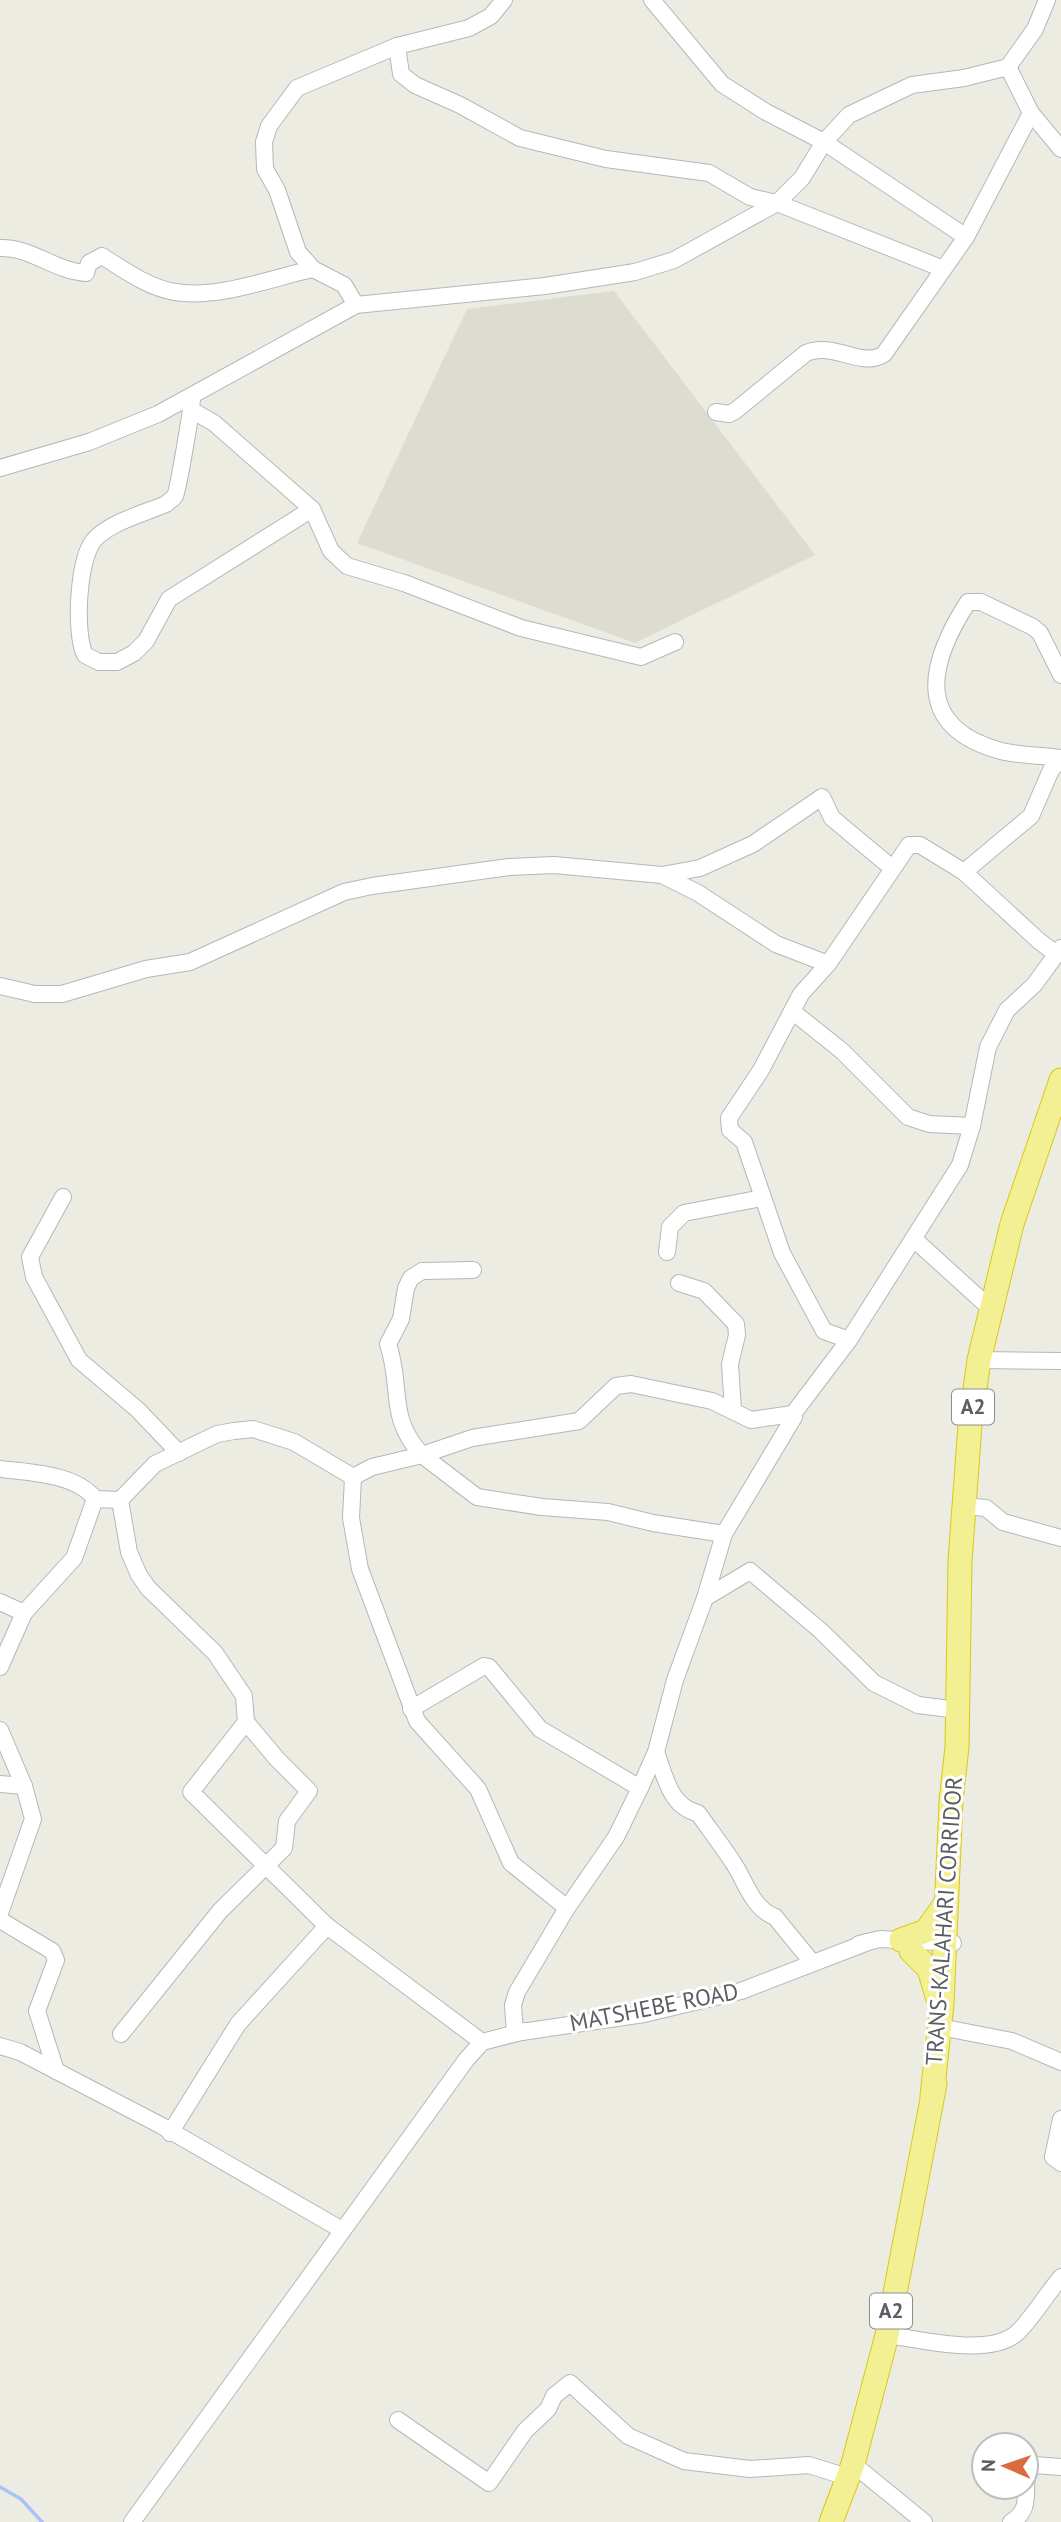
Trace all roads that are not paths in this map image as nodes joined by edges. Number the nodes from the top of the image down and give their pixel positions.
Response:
1 (503, 0) edge
2 (652, 0) edge
3 (1047, 0) edge
4 (397, 46) junction
5 (1008, 67) junction
6 (1031, 113) junction
7 (824, 142) junction
8 (1061, 149) edge
9 (777, 203) junction
10 (966, 237) junction
11 (0, 248) edge
12 (941, 268) junction
13 (313, 269) junction
14 (356, 305) junction
15 (192, 404) junction
16 (716, 412) dead end
17 (0, 468) edge
18 (312, 509) junction
19 (675, 642) dead end
20 (1061, 675) edge
21 (1061, 758) edge
22 (892, 868) junction
23 (964, 872) junction
24 (662, 875) junction
25 (1059, 952) edge
26 (828, 964) junction
27 (0, 986) edge
28 (792, 1011) junction
29 (1061, 1080) edge
30 (972, 1126) junction
31 (64, 1197) dead end
32 (762, 1198) junction
33 (915, 1240) junction
34 (667, 1252) dead end
35 (472, 1270) dead end
36 (679, 1283) dead end
37 (990, 1309) junction
38 (849, 1340) junction
39 (979, 1360) junction
40 (1061, 1361) edge
41 (733, 1410) junction
42 (793, 1414) junction
43 (179, 1453) junction
44 (422, 1455) junction
45 (0, 1469) edge
46 (353, 1477) junction
47 (95, 1499) junction
48 (120, 1500) junction
49 (963, 1506) junction
50 (724, 1534) junction
51 (1061, 1538) edge
52 (705, 1598) junction
53 (0, 1602) edge
54 (24, 1613) junction
55 (0, 1667) edge
56 (411, 1709) junction
57 (958, 1710) junction
58 (246, 1722) junction
59 (0, 1730) edge
60 (957, 1746) junction
61 (656, 1752) junction
62 (0, 1784) edge
63 (24, 1786) junction
64 (640, 1788) junction
65 (264, 1865) junction
66 (946, 1903) junction
67 (567, 1908) junction
68 (0, 1913) edge
69 (0, 1920) edge
70 (327, 1926) junction
71 (868, 1942) junction
72 (906, 1945) junction
73 (949, 1947) junction
74 (811, 1961) junction
75 (741, 1991) junction
76 (943, 2028) junction
77 (515, 2033) junction
78 (121, 2034) dead end
79 (482, 2042) junction
80 (0, 2046) edge
81 (1061, 2062) edge
82 (56, 2071) junction
83 (1061, 2119) edge
84 (170, 2133) junction
85 (1061, 2163) edge
86 (342, 2230) junction
87 (1061, 2277) edge
88 (887, 2335) junction
89 (398, 2420) dead end
90 (1061, 2467) edge
91 (850, 2470) junction
92 (132, 2522) edge
93 (831, 2522) edge
94 (924, 2522) edge
95 (1011, 2522) edge

1 - 4 street
2 - 7 street
3 - 5 street
4 - 9 street
4 - 13 street
5 - 6 street
5 - 7 street
6 - 8 street
6 - 10 street
7 - 9 street
7 - 10 street
9 - 12 street
9 - 14 street
10 - 12 street
11 - 13 street
12 - 16 street
13 - 14 street
14 - 15 street
15 - 17 street
15 - 18 street
15 - 18 street
18 - 19 street
20 - 21 street
21 - 23 street
22 - 23 street
22 - 24 street
22 - 26 street
23 - 25 street
24 - 26 street
24 - 27 street
25 - 30 street
26 - 28 street
28 - 30 street
28 - 32 street
29 - 37 highway, TRANS-KALAHARI CORRIDOR / A2
30 - 33 street
31 - 43 street
32 - 34 street
32 - 38 street
33 - 37 street
33 - 38 street
35 - 44 street
36 - 41 street
37 - 39 highway, TRANS-KALAHARI CORRIDOR / A2
38 - 42 street
39 - 40 street
39 - 49 highway, TRANS-KALAHARI CORRIDOR / A2
41 - 42 street
41 - 44 street
42 - 50 street
43 - 46 street
43 - 48 street
44 - 46 street
44 - 50 street
45 - 47 street
46 - 56 street
47 - 48 street
47 - 54 street
48 - 58 street
49 - 51 street
49 - 57 highway, TRANS-KALAHARI CORRIDOR / A2
50 - 52 street
52 - 57 street
52 - 61 street
53 - 54 street
54 - 55 street
56 - 64 street
56 - 67 street
57 - 60 highway, TRANS-KALAHARI CORRIDOR / A2
58 - 65 street
58 - 65 street
59 - 63 street
60 - 66 highway, TRANS-KALAHARI CORRIDOR / A2
60 - 73 highway, TRANS-KALAHARI CORRIDOR / A2
61 - 64 street
61 - 74 street
62 - 63 street
63 - 68 street
64 - 67 street
65 - 70 street
65 - 78 street
66 - 72 highway
66 - 73 highway, TRANS-KALAHARI CORRIDOR / A2
67 - 77 street
69 - 82 street
70 - 79 street
70 - 84 street
71 - 72 street
71 - 74 street
71 - 75 street, MATSHEBE ROAD
72 - 73 street
72 - 76 highway
73 - 76 highway, TRANS-KALAHARI CORRIDOR / A2
74 - 75 street
75 - 77 street
76 - 81 street
76 - 88 highway, TRANS-KALAHARI CORRIDOR / A2
77 - 79 street
79 - 86 street
80 - 82 street
82 - 84 street
83 - 85 street
84 - 86 street
86 - 92 street
87 - 88 street
88 - 91 highway, TRANS-KALAHARI CORRIDOR / A2
89 - 91 street
90 - 95 street
91 - 93 highway, TRANS-KALAHARI CORRIDOR / A2
91 - 94 street

